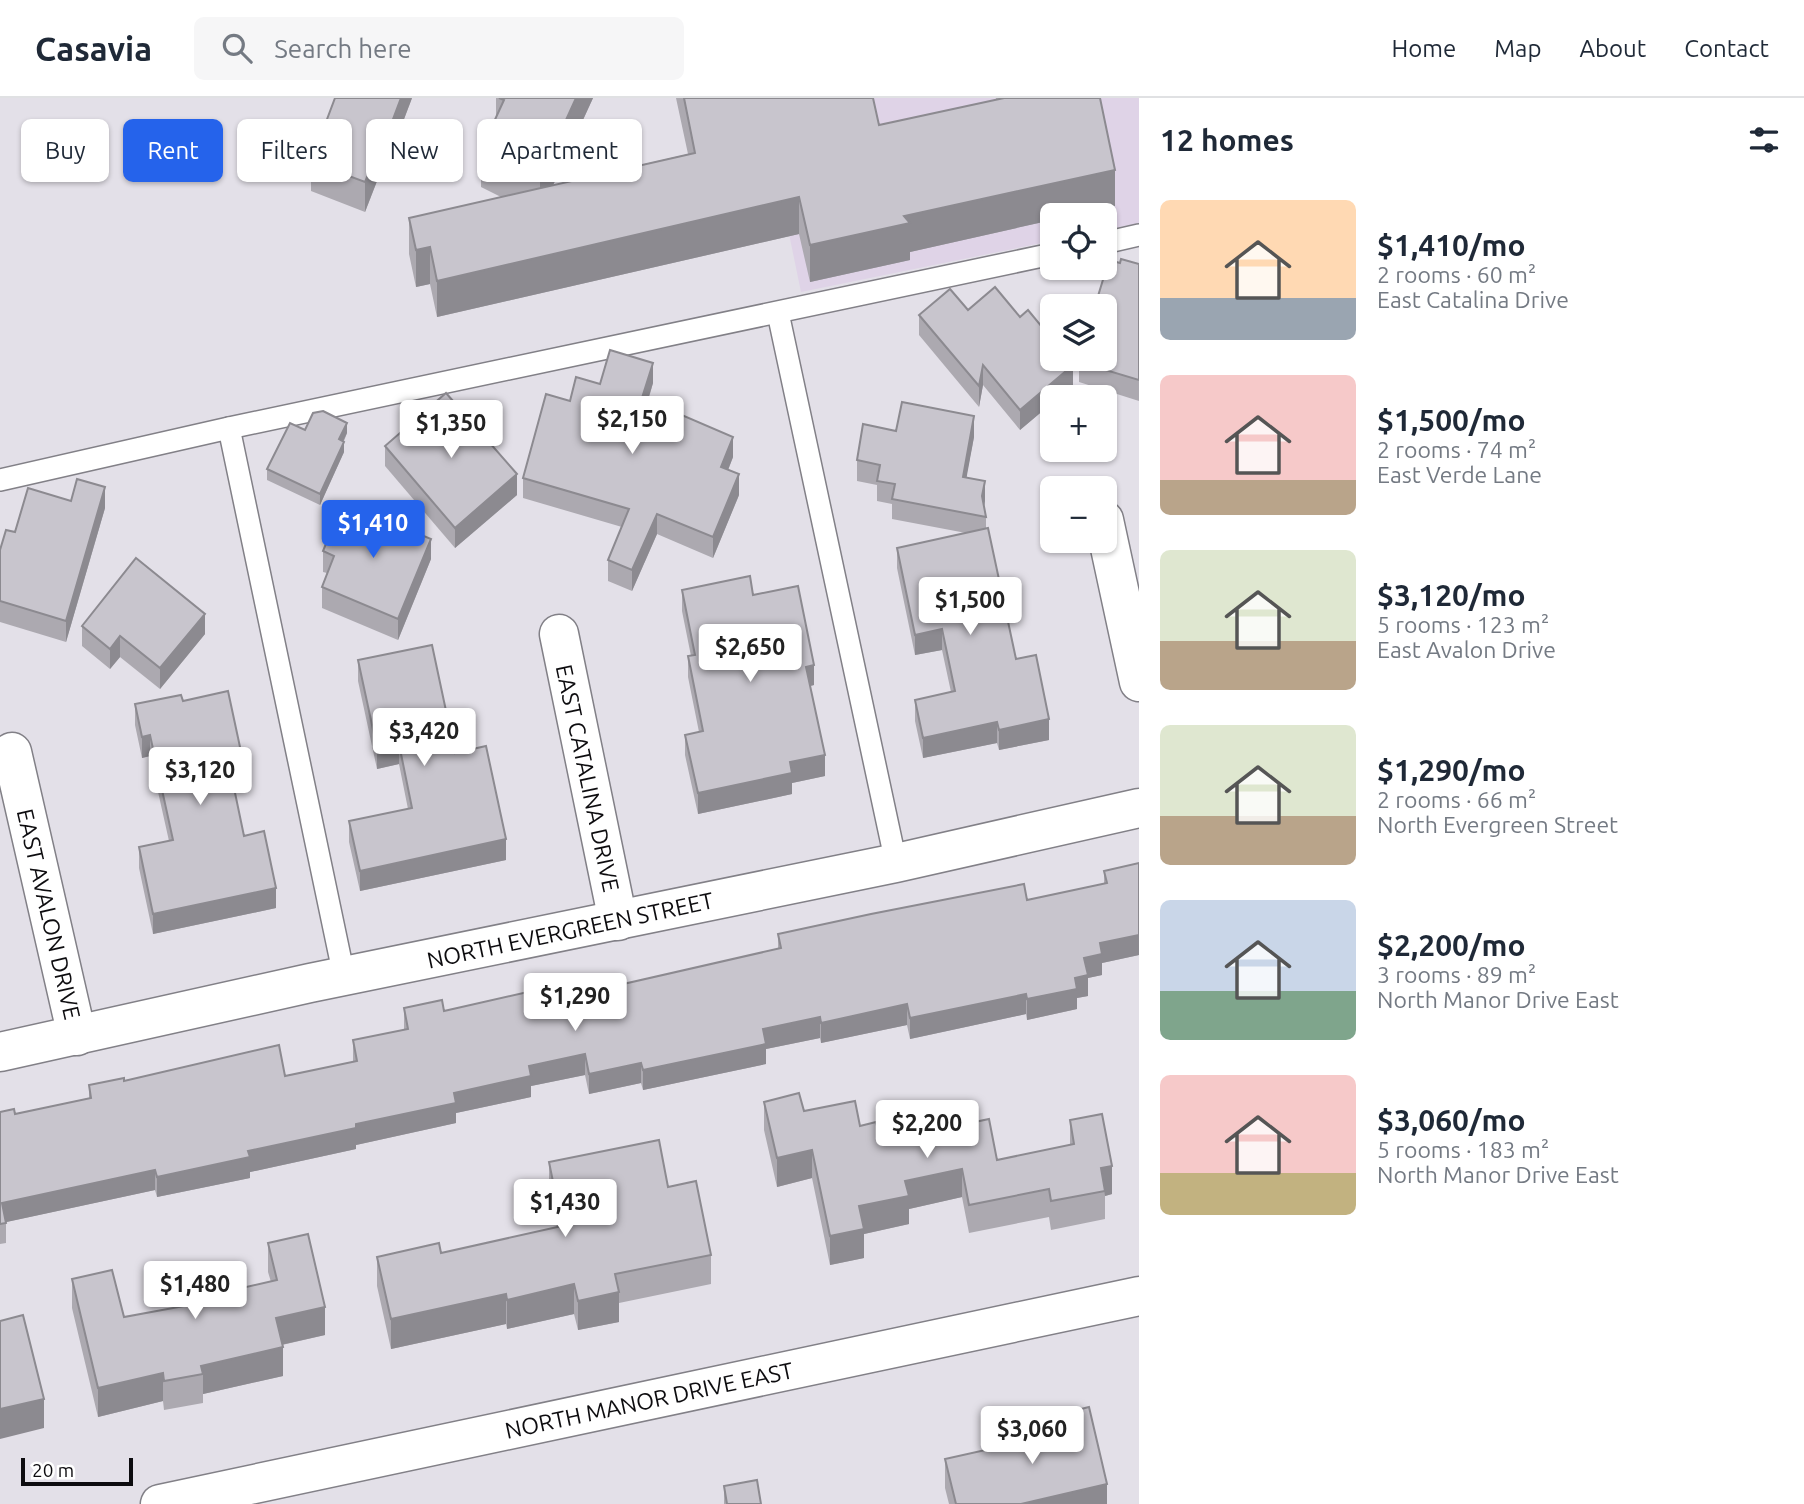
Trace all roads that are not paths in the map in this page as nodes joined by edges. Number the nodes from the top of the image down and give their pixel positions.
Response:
1 (1139, 235) edge
2 (1117, 240) edge
3 (1040, 257) edge
4 (778, 313) junction
5 (229, 428) junction
6 (0, 480) edge
7 (1111, 553) edge
8 (559, 634) dead end
9 (1139, 682) edge
10 (12, 752) dead end
11 (1139, 808) edge
12 (896, 863) junction
13 (618, 921) junction
14 (344, 976) junction
15 (77, 1036) junction
16 (0, 1052) edge
17 (1139, 1296) edge
18 (160, 1504) edge

1 - 2 lane
3 - 4 lane
4 - 5 lane
4 - 12 lane
5 - 6 lane
5 - 14 lane
7 - 9 street
8 - 13 street, EAST CATALINA DRIVE
10 - 15 street, EAST AVALON DRIVE
11 - 12 street, NORTH EVERGREEN STREET
12 - 13 street, NORTH EVERGREEN STREET
13 - 14 street, NORTH EVERGREEN STREET
14 - 15 street, NORTH EVERGREEN STREET
15 - 16 street, NORTH EVERGREEN STREET
17 - 18 street, NORTH MANOR DRIVE EAST

